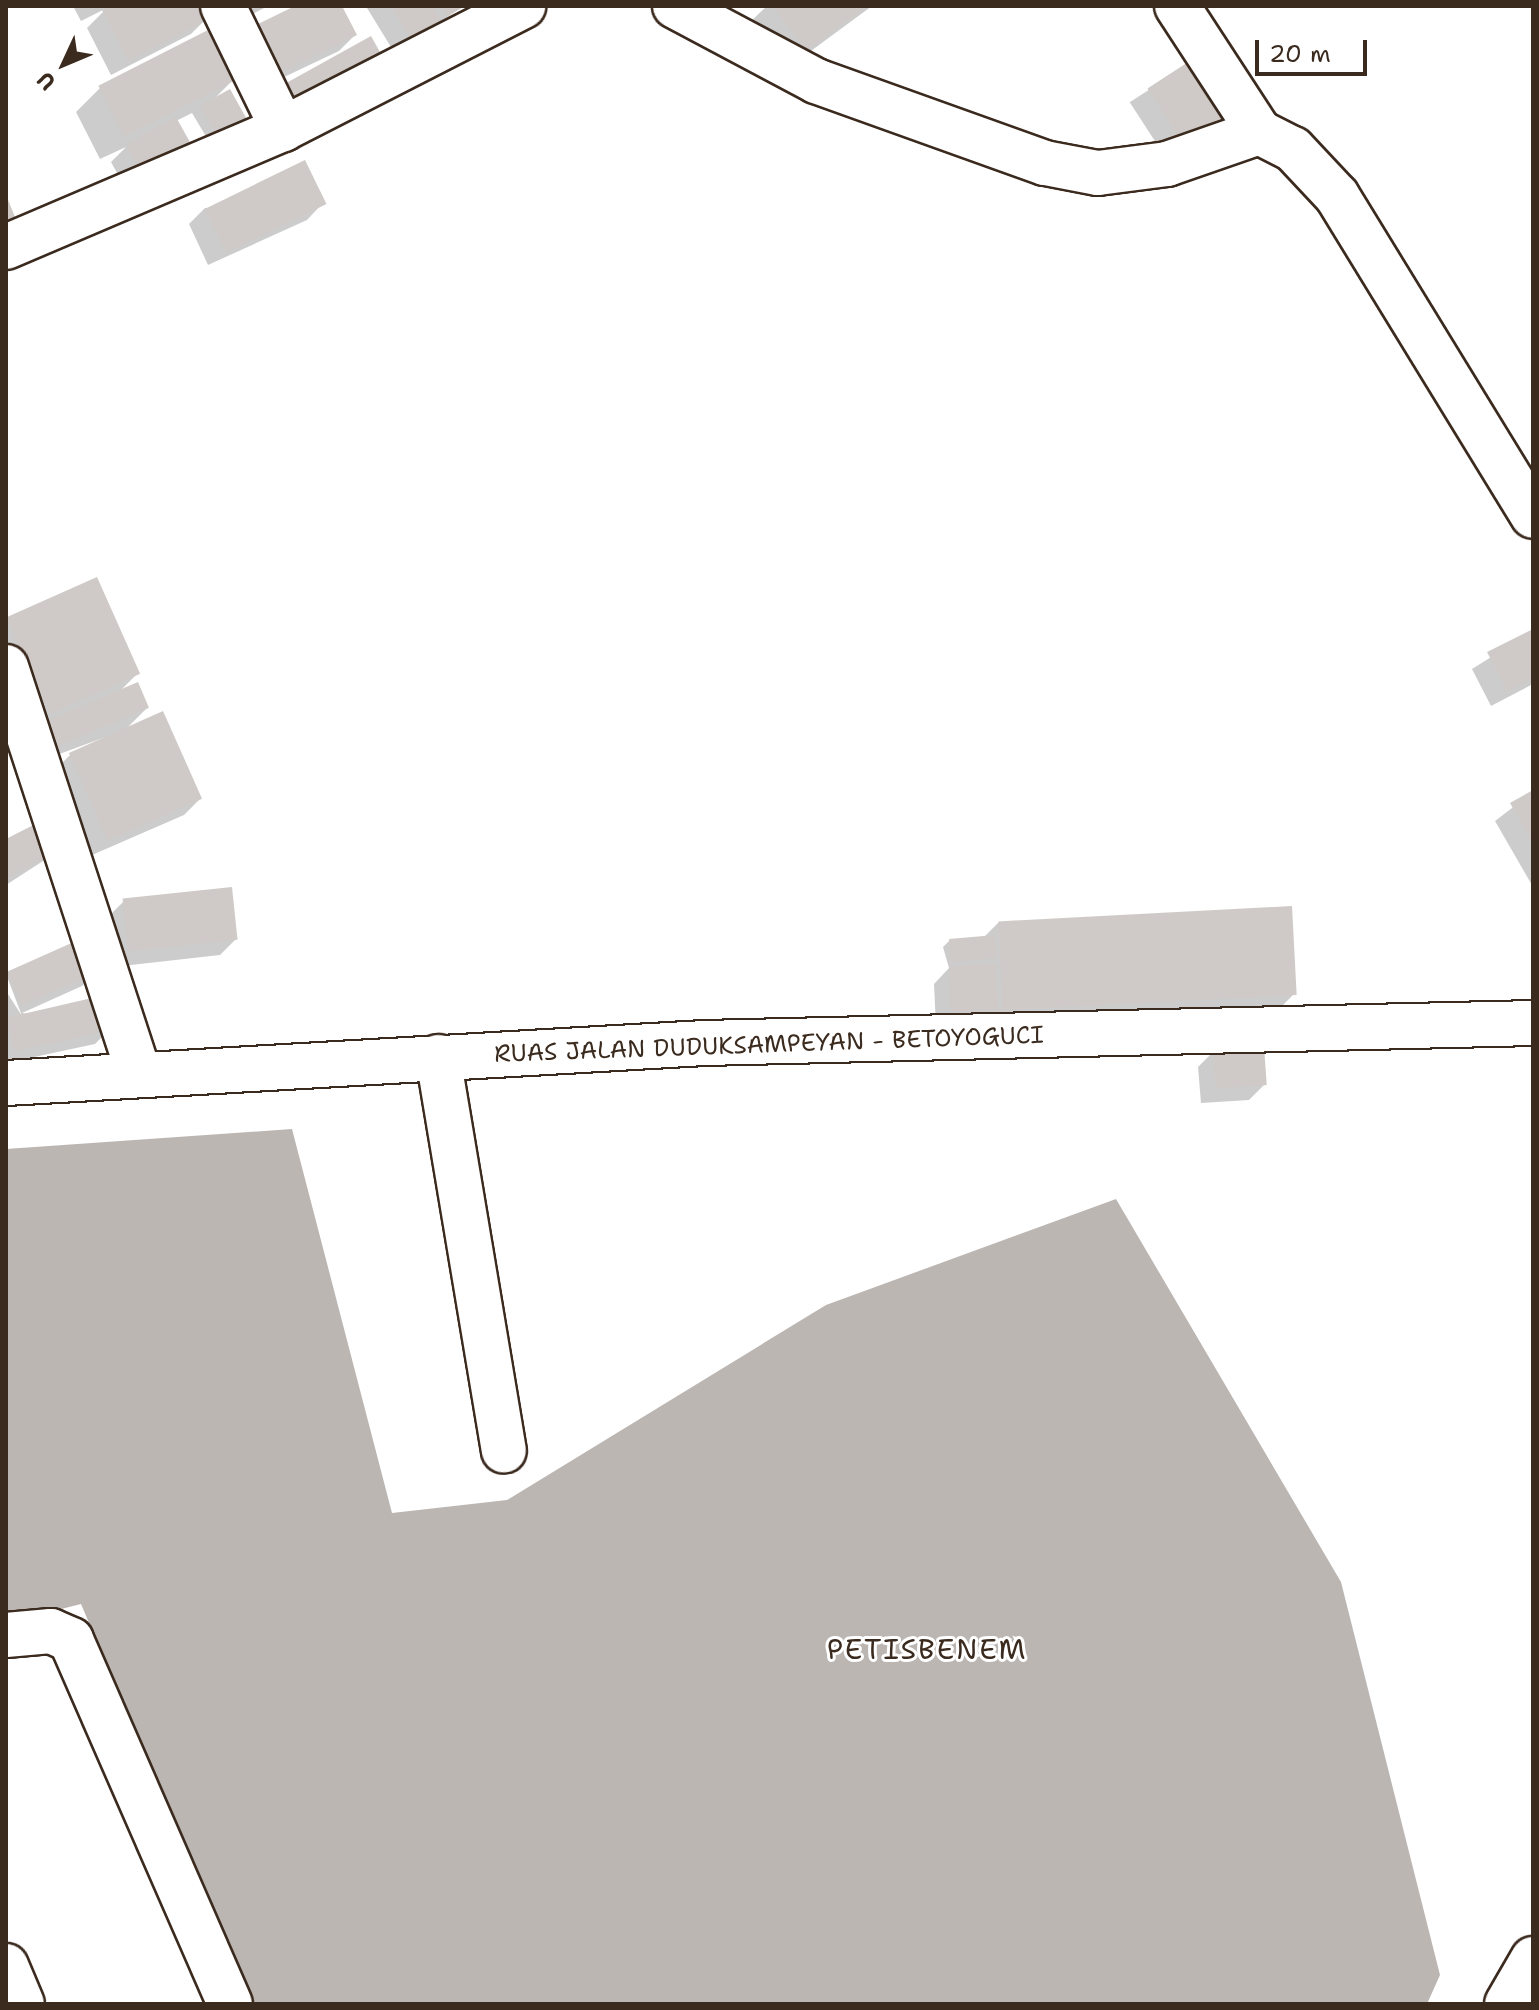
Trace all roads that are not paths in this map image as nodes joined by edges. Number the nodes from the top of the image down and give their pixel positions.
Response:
1 (223, 6) edge
2 (523, 6) edge
3 (675, 6) edge
4 (1177, 6) edge
5 (739, 20) edge
6 (283, 129) junction
7 (1259, 132) junction
8 (6, 247) edge
9 (1533, 516) edge
10 (6, 667) edge
11 (1533, 1023) edge
12 (438, 1057) junction
13 (139, 1074) junction
14 (6, 1083) edge
15 (504, 1450) dead end
16 (6, 1635) edge
17 (1533, 1959) edge
18 (6, 1966) edge
19 (22, 2004) edge
20 (230, 2004) edge
21 (1507, 2004) edge

1 - 6 street
2 - 6 street
3 - 5 street
4 - 7 street
5 - 7 street
6 - 8 street
7 - 9 street
10 - 13 street
11 - 12 street, RUAS JALAN DUDUKSAMPEYAN - BETOYOGUCI
12 - 13 street, RUAS JALAN DUDUKSAMPEYAN - BETOYOGUCI
12 - 15 street
13 - 14 street, RUAS JALAN DUDUKSAMPEYAN - BETOYOGUCI
16 - 20 street
17 - 21 street
18 - 19 street

